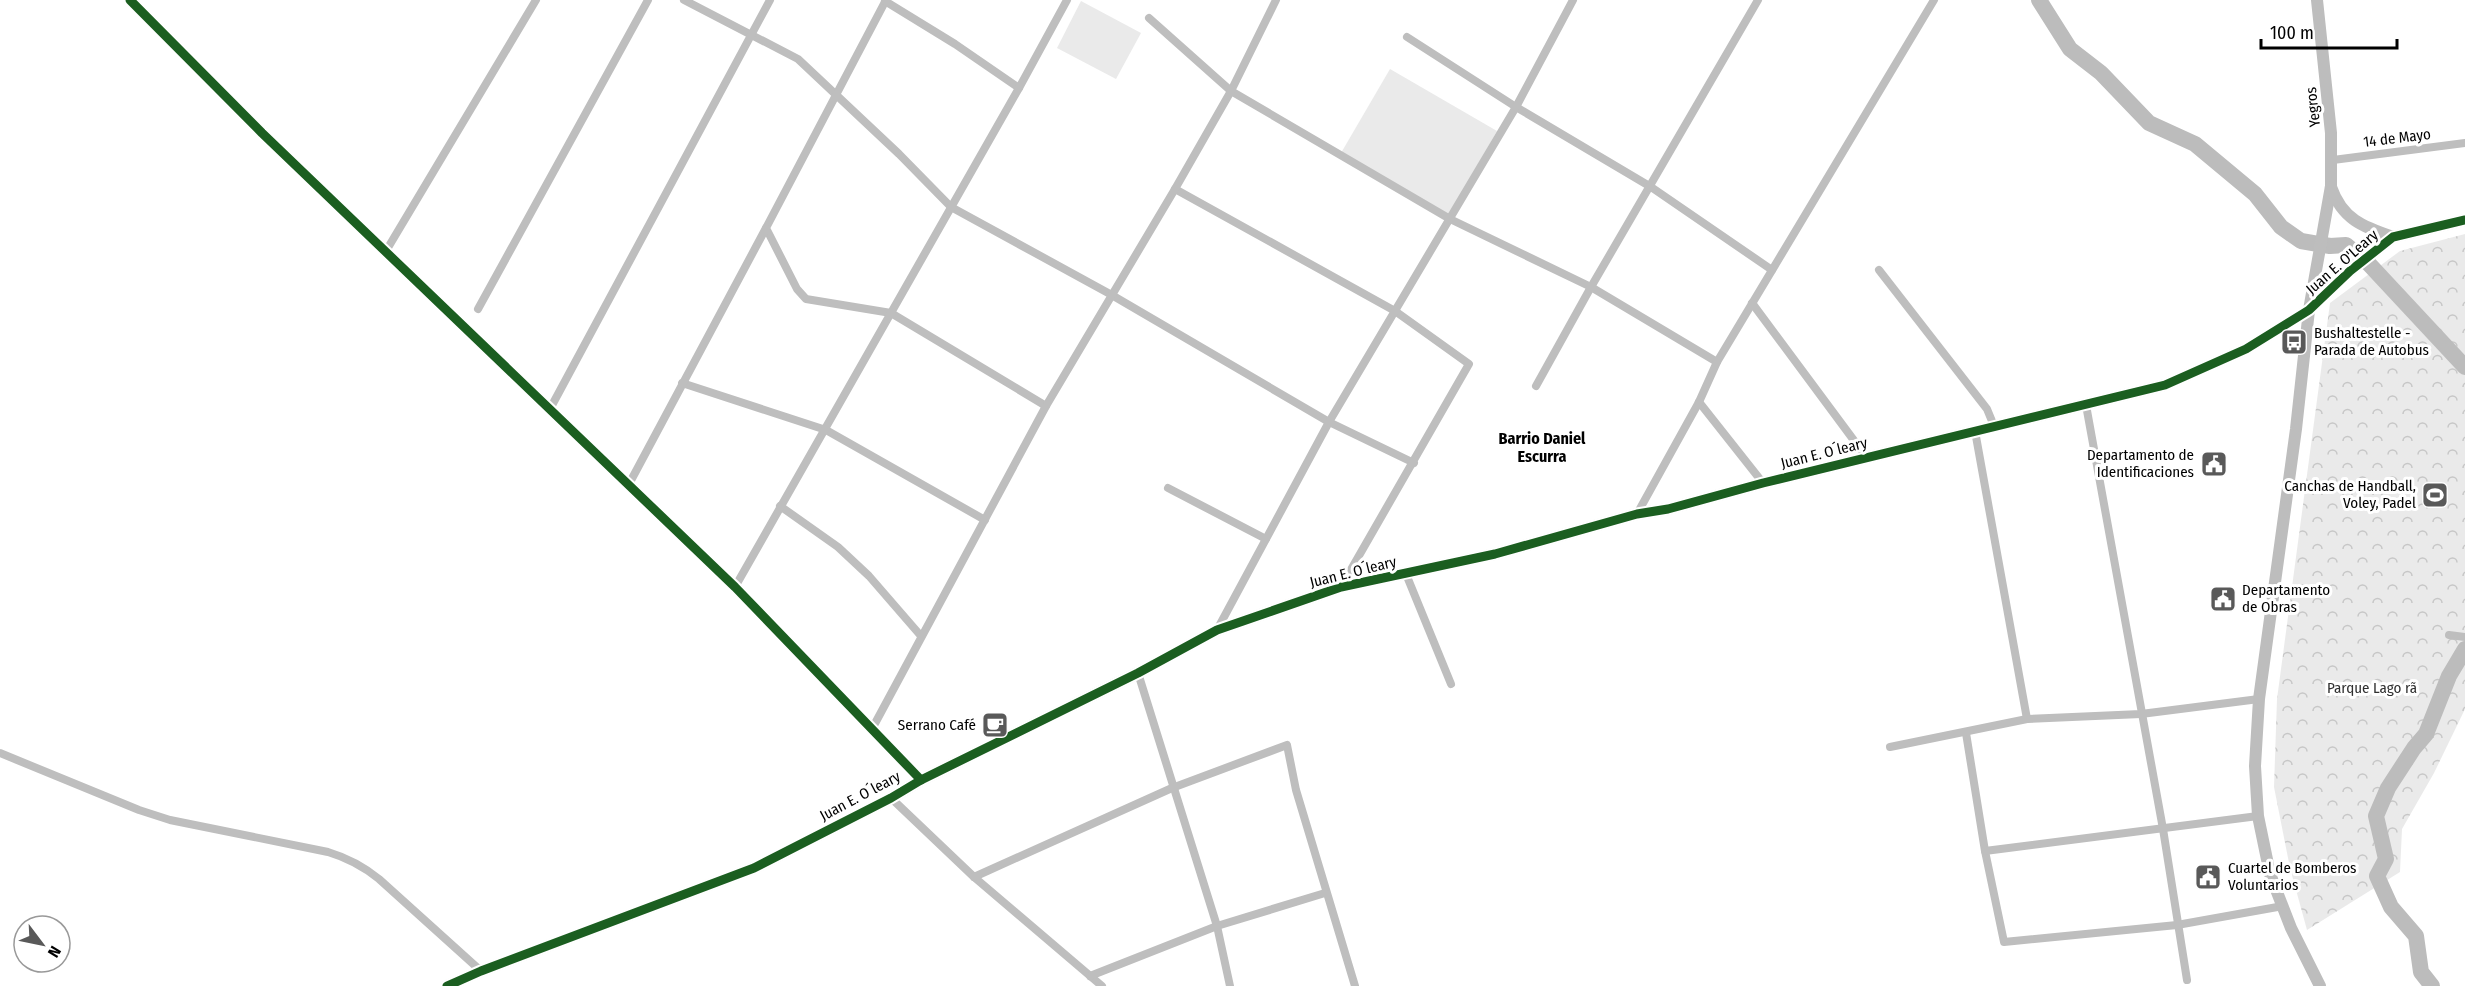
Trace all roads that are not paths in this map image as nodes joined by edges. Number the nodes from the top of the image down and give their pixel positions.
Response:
1 (130, 0) edge
2 (536, 0) edge
3 (648, 0) edge
4 (684, 0) edge
5 (770, 0) edge
6 (885, 0) edge
7 (1067, 0) edge
8 (1276, 0) edge
9 (1573, 0) edge
10 (1758, 0) edge
11 (1934, 0) edge
12 (2317, 0) edge
13 (1149, 18) dead end
14 (750, 36) junction
15 (1407, 37) dead end
16 (1019, 88) junction
17 (1231, 92) junction
18 (836, 94) junction
19 (1516, 107) junction
20 (2465, 143) edge
21 (2333, 160) junction
22 (2331, 186) junction
23 (1651, 187) junction
24 (1175, 189) junction
25 (951, 207) junction
26 (1450, 219) junction
27 (2465, 220) edge
28 (766, 228) junction
29 (2393, 237) junction
30 (386, 251) junction
31 (1772, 270) junction
32 (1879, 270) dead end
33 (1591, 287) junction
34 (1110, 294) junction
35 (1752, 303) junction
36 (478, 309) dead end
37 (2308, 310) junction
38 (1395, 311) junction
39 (891, 313) junction
40 (1717, 362) junction
41 (682, 383) junction
42 (1536, 386) dead end
43 (1699, 402) junction
44 (2086, 405) junction
45 (1046, 406) junction
46 (550, 409) junction
47 (1329, 422) junction
48 (1994, 426) junction
49 (825, 430) junction
50 (1975, 431) junction
51 (1867, 458) junction
52 (1414, 463) junction
53 (1763, 483) junction
54 (628, 486) junction
55 (1168, 488) dead end
56 (780, 506) junction
57 (1637, 514) junction
58 (985, 520) junction
59 (1266, 539) junction
60 (1406, 574) junction
61 (735, 587) junction
62 (1341, 587) junction
63 (1217, 630) junction
64 (921, 636) junction
65 (2449, 636) dead end
66 (2465, 637) edge
67 (1138, 673) junction
68 (1451, 684) dead end
69 (2259, 699) junction
70 (2141, 714) junction
71 (2027, 719) junction
72 (872, 729) junction
73 (1966, 733) junction
74 (1890, 747) dead end
75 (0, 753) edge
76 (921, 780) junction
77 (1172, 788) junction
78 (891, 798) junction
79 (2258, 816) junction
80 (2163, 829) junction
81 (1985, 851) junction
82 (974, 877) junction
83 (1325, 893) junction
84 (2283, 906) junction
85 (2177, 925) junction
86 (1217, 926) junction
87 (481, 971) junction
88 (1090, 976) junction
89 (2187, 980) dead end
90 (447, 986) edge
91 (1102, 986) edge
92 (1230, 986) edge
93 (1355, 986) edge
94 (2320, 986) edge

1 - 30 street
2 - 30 street
3 - 36 street
4 - 14 street
5 - 14 street
6 - 16 street
6 - 18 street
7 - 16 street
8 - 17 street
9 - 19 street
10 - 23 street
11 - 31 street
12 - 21 main road, Yegros
13 - 17 street
14 - 18 street
14 - 46 street
15 - 19 street
16 - 25 street
17 - 24 street
17 - 26 street
18 - 25 street
18 - 28 street
19 - 23 street
19 - 26 street
20 - 21 street, 14 de Mayo
21 - 22 main road, Yegros
22 - 29 main road
22 - 37 main road, Yegros
23 - 31 street
23 - 33 street
24 - 34 street
24 - 38 street
25 - 34 street
25 - 39 street
26 - 33 street
26 - 38 street
27 - 29 street, Juan E. O'Leary
28 - 39 street
28 - 41 street
29 - 37 street, Juan E. O'Leary
30 - 46 street
31 - 35 street
32 - 48 street
33 - 40 street
33 - 42 street
34 - 45 street
34 - 47 street
35 - 40 street
35 - 51 street
37 - 44 street, Juan E. O´leary
37 - 69 main road, Yegros
38 - 47 street
38 - 52 street
39 - 45 street
39 - 49 street
40 - 43 street
41 - 49 street
41 - 54 street
43 - 53 street
43 - 57 street
44 - 48 street, Juan E. O´leary
44 - 70 street
45 - 58 street
46 - 54 street
47 - 52 street
47 - 59 street
48 - 50 street, Juan E. O´leary
49 - 56 street
49 - 58 street
50 - 51 street, Juan E. O´leary
50 - 71 street
51 - 53 street, Juan E. O´leary
52 - 62 street
53 - 57 street, Juan E. O´leary
54 - 61 street
55 - 59 street
56 - 61 street
56 - 64 street
57 - 60 street, Juan E. O´leary
58 - 64 street
59 - 63 street
60 - 62 street, Juan E. O´leary
60 - 68 street
61 - 72 street
62 - 63 street, Juan E. O´leary
63 - 67 street, Juan E. O´leary
64 - 72 street
65 - 66 street
67 - 76 street, Juan E. O´leary
67 - 77 street
69 - 70 street
69 - 79 main road, Yegros
70 - 71 street
70 - 80 street
71 - 73 street
72 - 76 street
73 - 74 street
73 - 81 street
75 - 87 street
76 - 78 street, Juan E. O´leary
77 - 82 street
77 - 83 street
77 - 86 street
78 - 82 street
78 - 87 street, Juan E. O´leary
79 - 80 street
79 - 84 main road, Yegros
80 - 81 street
80 - 85 street
81 - 85 street
82 - 88 street
83 - 86 street
83 - 93 street
84 - 85 street
84 - 94 main road, Yegros
85 - 89 street
86 - 88 street
86 - 92 street
87 - 90 street, Juan E. O´leary
88 - 91 street

